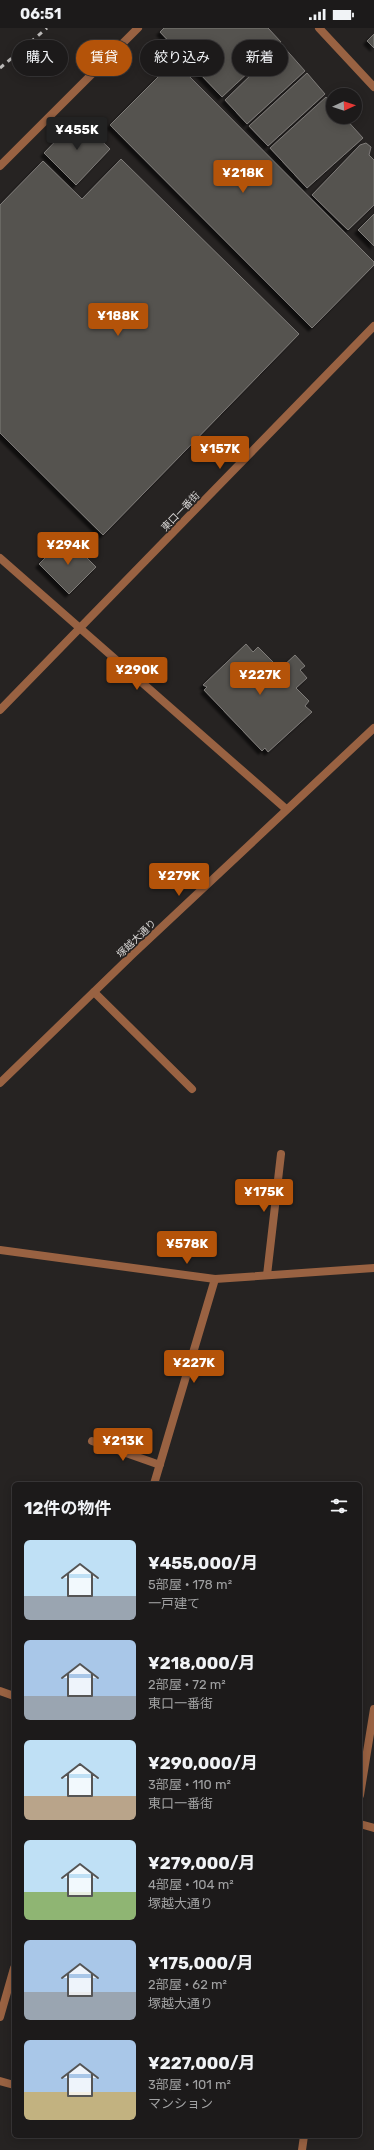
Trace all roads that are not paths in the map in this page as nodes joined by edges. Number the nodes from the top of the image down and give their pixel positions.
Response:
1 (138, 28) edge
2 (319, 28) edge
3 (374, 87) edge
4 (0, 166) edge
5 (374, 326) edge
6 (0, 558) edge
7 (80, 628) junction
8 (0, 710) edge
9 (374, 728) edge
10 (286, 809) junction
11 (94, 992) junction
12 (0, 1083) edge
13 (192, 1089) dead end
14 (281, 1154) dead end
15 (0, 1250) edge
16 (374, 1268) edge
17 (267, 1275) junction
18 (215, 1279) junction
19 (92, 1441) dead end
20 (160, 1465) junction
21 (155, 1482) edge
22 (0, 1691) edge
23 (12, 1695) edge
24 (374, 1709) edge
25 (362, 1782) edge
26 (362, 1825) edge
27 (374, 1828) edge
28 (12, 1975) edge
29 (0, 2017) edge
30 (0, 2081) edge
31 (12, 2084) edge
32 (304, 2138) edge
33 (302, 2150) edge

1 - 4 street
2 - 3 street
5 - 7 street, 東口一番街
6 - 7 street
7 - 8 street, 東口一番街
7 - 10 street
9 - 10 street, 塚越大通り
10 - 11 street, 塚越大通り
11 - 12 street, 塚越大通り
11 - 13 street
14 - 17 street
15 - 18 street
16 - 17 street
17 - 18 street
18 - 20 street
19 - 20 street
20 - 21 street
22 - 23 street
24 - 25 street
26 - 27 street
28 - 29 street
30 - 31 street
32 - 33 street

